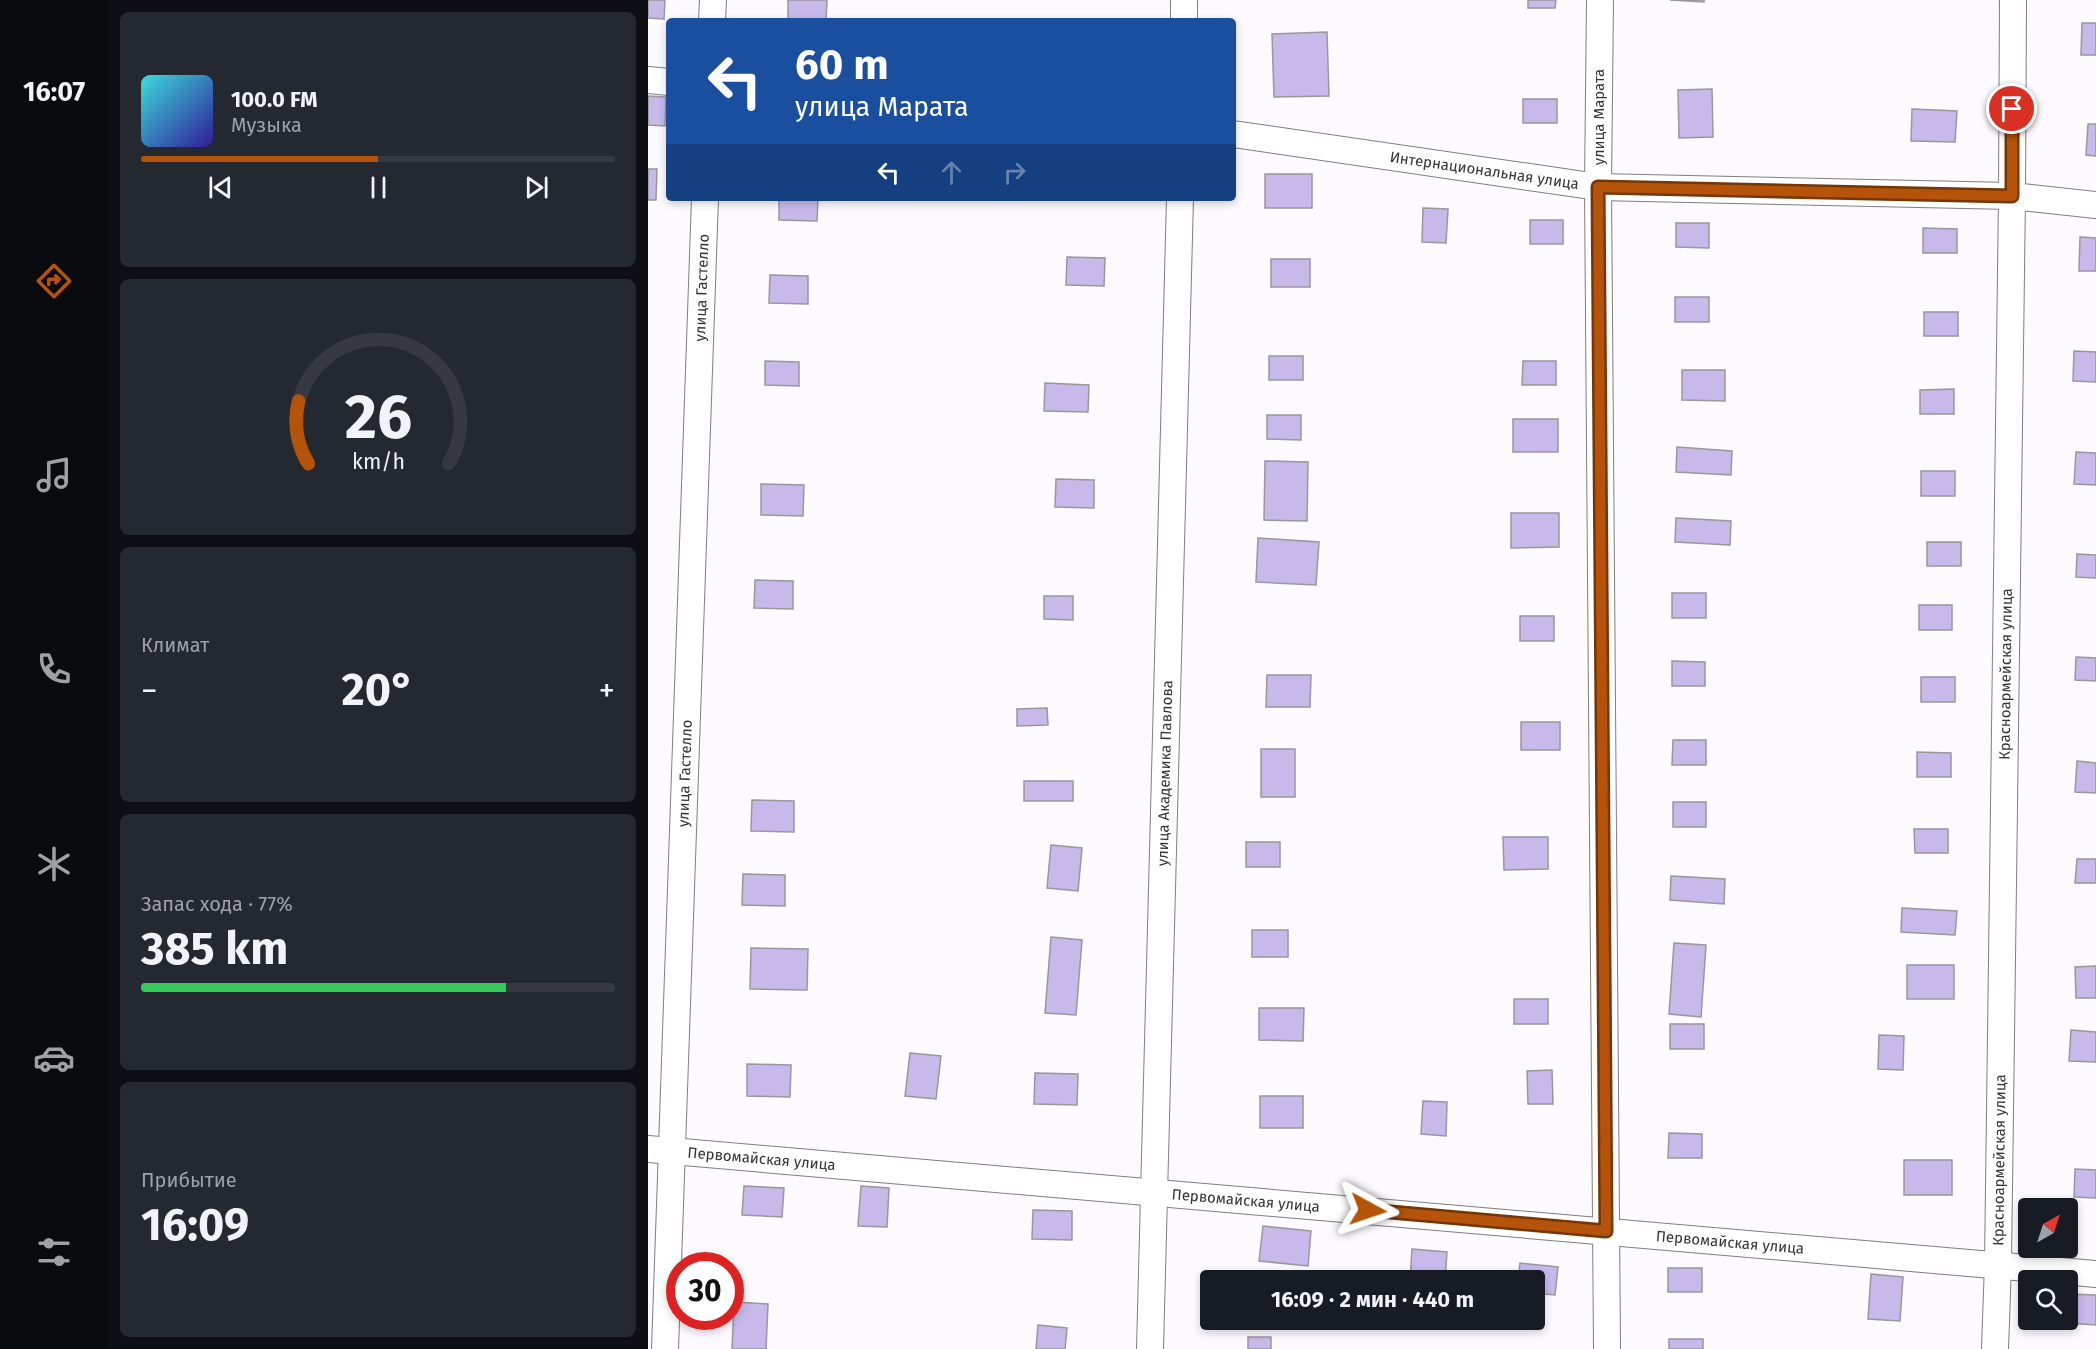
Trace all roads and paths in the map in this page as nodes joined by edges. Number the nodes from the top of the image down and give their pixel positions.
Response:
1 (713, 0) edge
2 (1184, 0) edge
3 (1600, 0) edge
4 (2013, 0) edge
5 (712, 18) edge
6 (1184, 18) edge
7 (648, 80) edge
8 (666, 82) edge
9 (1236, 134) edge
10 (1598, 187) junction
11 (2012, 196) junction
12 (705, 201) edge
13 (1180, 201) edge
14 (2096, 205) edge
15 (660, 1150) edge
16 (1155, 1192) junction
17 (1606, 1231) junction
18 (1998, 1264) junction
19 (2096, 1274) edge
20 (665, 1349) edge
21 (1150, 1349) edge
22 (1607, 1349) edge
23 (1995, 1349) edge

1 - 5 street
2 - 6 street
3 - 10 street, улица Марата
4 - 11 street, Красноармейская улица
7 - 8 street
9 - 10 street, Интернациональная улица
10 - 11 street, Интернациональная улица
10 - 17 street, улица Марата
11 - 14 street, Интернациональная улица
11 - 18 street, Красноармейская улица
12 - 15 street, улица Гастелло
13 - 16 street, улица Академика Павлова
15 - 16 street, Первомайская улица
15 - 20 street, улица Гастелло
16 - 17 street, Первомайская улица
16 - 21 street, улица Академика Павлова
17 - 18 street, Первомайская улица
17 - 22 street, улица Марата
18 - 19 street, Первомайская улица
18 - 23 street, Красноармейская улица

